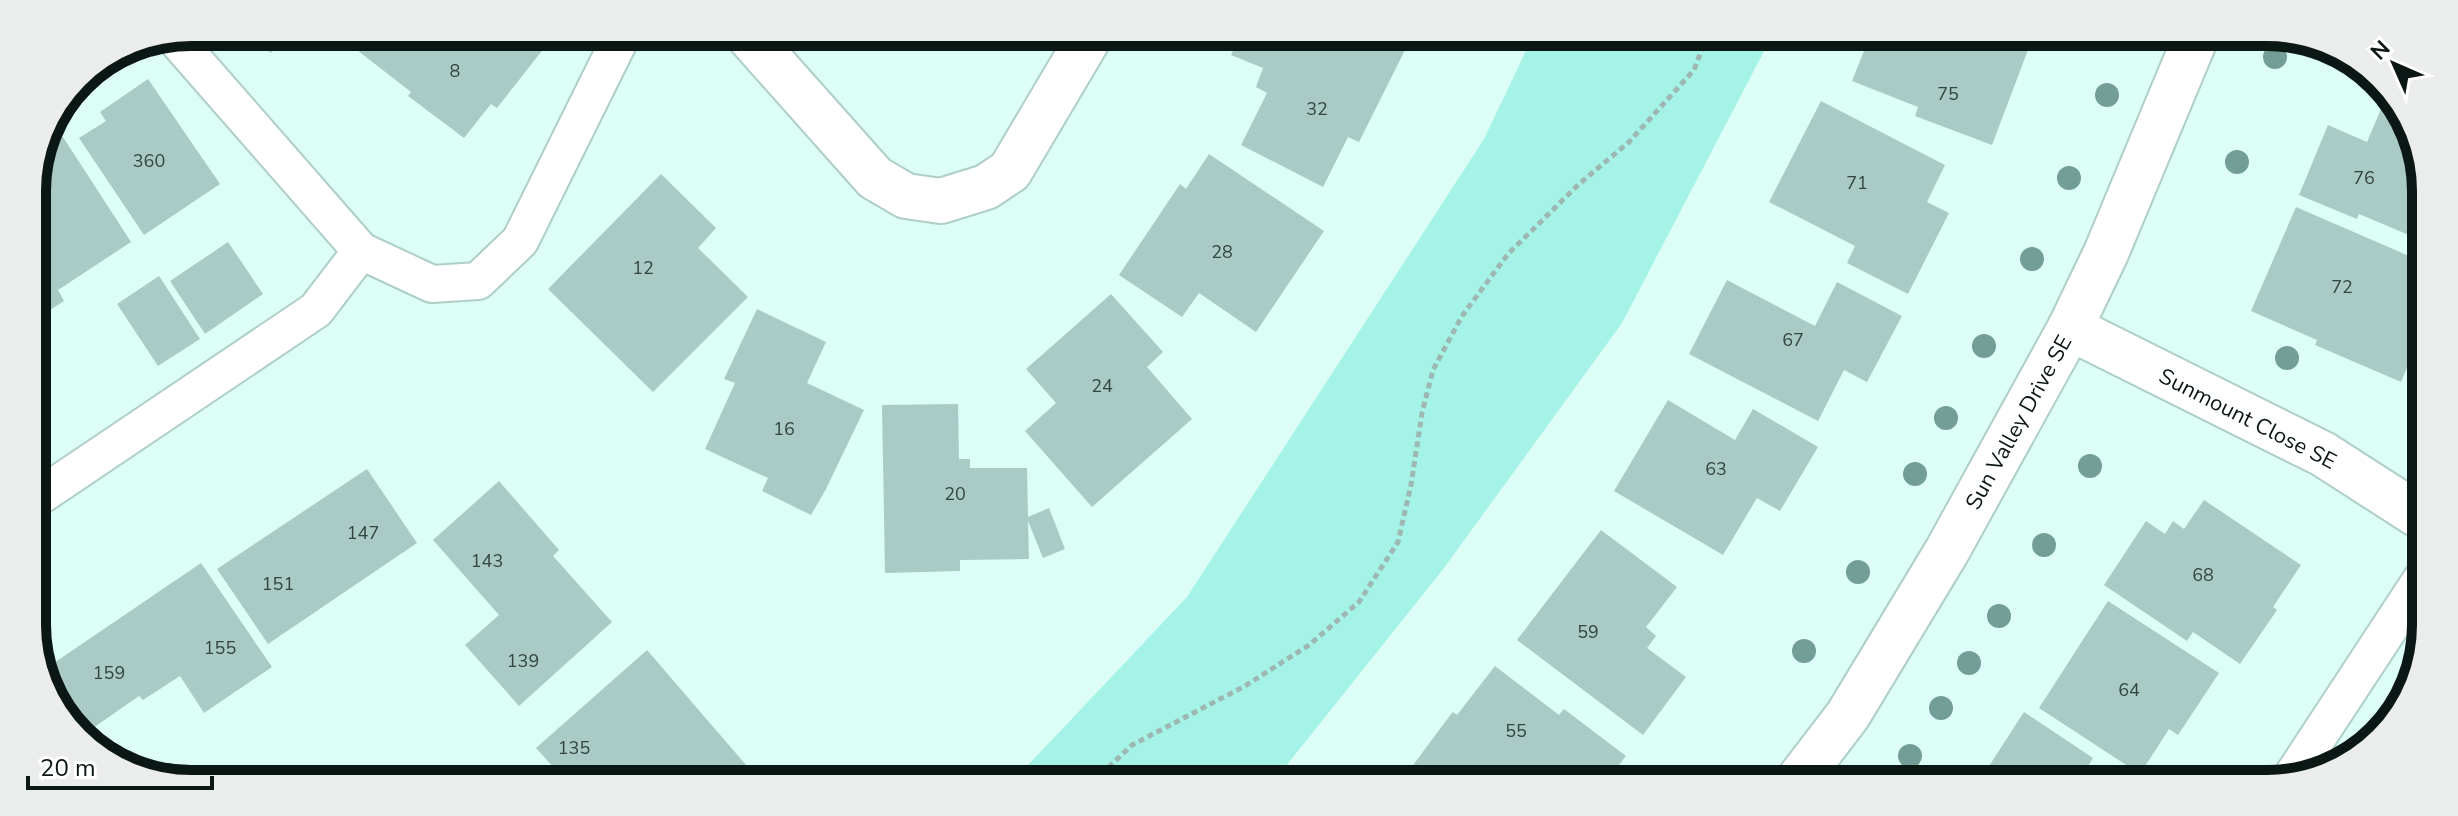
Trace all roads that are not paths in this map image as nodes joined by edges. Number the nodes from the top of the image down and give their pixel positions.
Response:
1 (182, 46) edge
2 (617, 46) edge
3 (758, 46) edge
4 (1084, 46) edge
5 (2192, 46) edge
6 (361, 251) junction
7 (2070, 328) junction
8 (46, 492) edge
9 (2412, 511) edge
10 (2412, 594) edge
11 (2299, 766) edge
12 (1806, 770) edge

1 - 6 lane
2 - 6 lane
3 - 4 street
5 - 7 street, Sun Valley Drive SE
6 - 8 lane
7 - 9 street, Sunmount Close SE
7 - 12 street, Sun Valley Drive SE
10 - 11 lane

